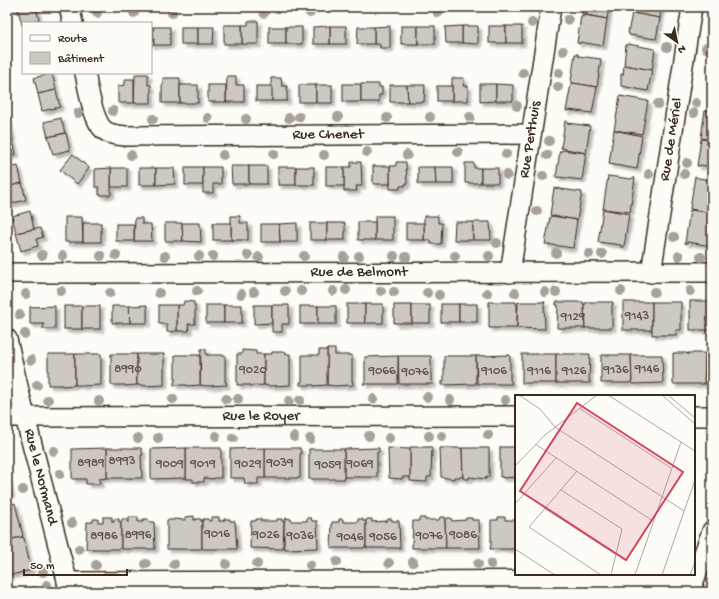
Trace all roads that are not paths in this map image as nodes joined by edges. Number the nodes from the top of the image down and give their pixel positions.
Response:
1 (69, 7) edge
2 (551, 7) edge
3 (692, 7) edge
4 (73, 22) edge
5 (85, 74) edge
6 (531, 134) junction
7 (651, 272) junction
8 (712, 272) edge
9 (7, 273) edge
10 (510, 273) junction
11 (7, 339) edge
12 (515, 416) edge
13 (695, 416) edge
14 (712, 416) edge
15 (16, 417) edge
16 (712, 531) edge
17 (709, 551) edge
18 (692, 586) edge
19 (69, 587) edge

1 - 4 street
2 - 6 street, Rue Perthuis
3 - 7 street, Rue de Mériel
5 - 6 street, Rue Chenet
6 - 10 street, Rue Perthuis
7 - 8 street, Rue de Belmont
7 - 10 street, Rue de Belmont
9 - 10 street, Rue de Belmont
11 - 15 street, Rue le Normand
12 - 15 street, Rue le Royer
13 - 14 street
15 - 19 street, Rue le Normand
16 - 17 street
17 - 18 street
18 - 19 street

